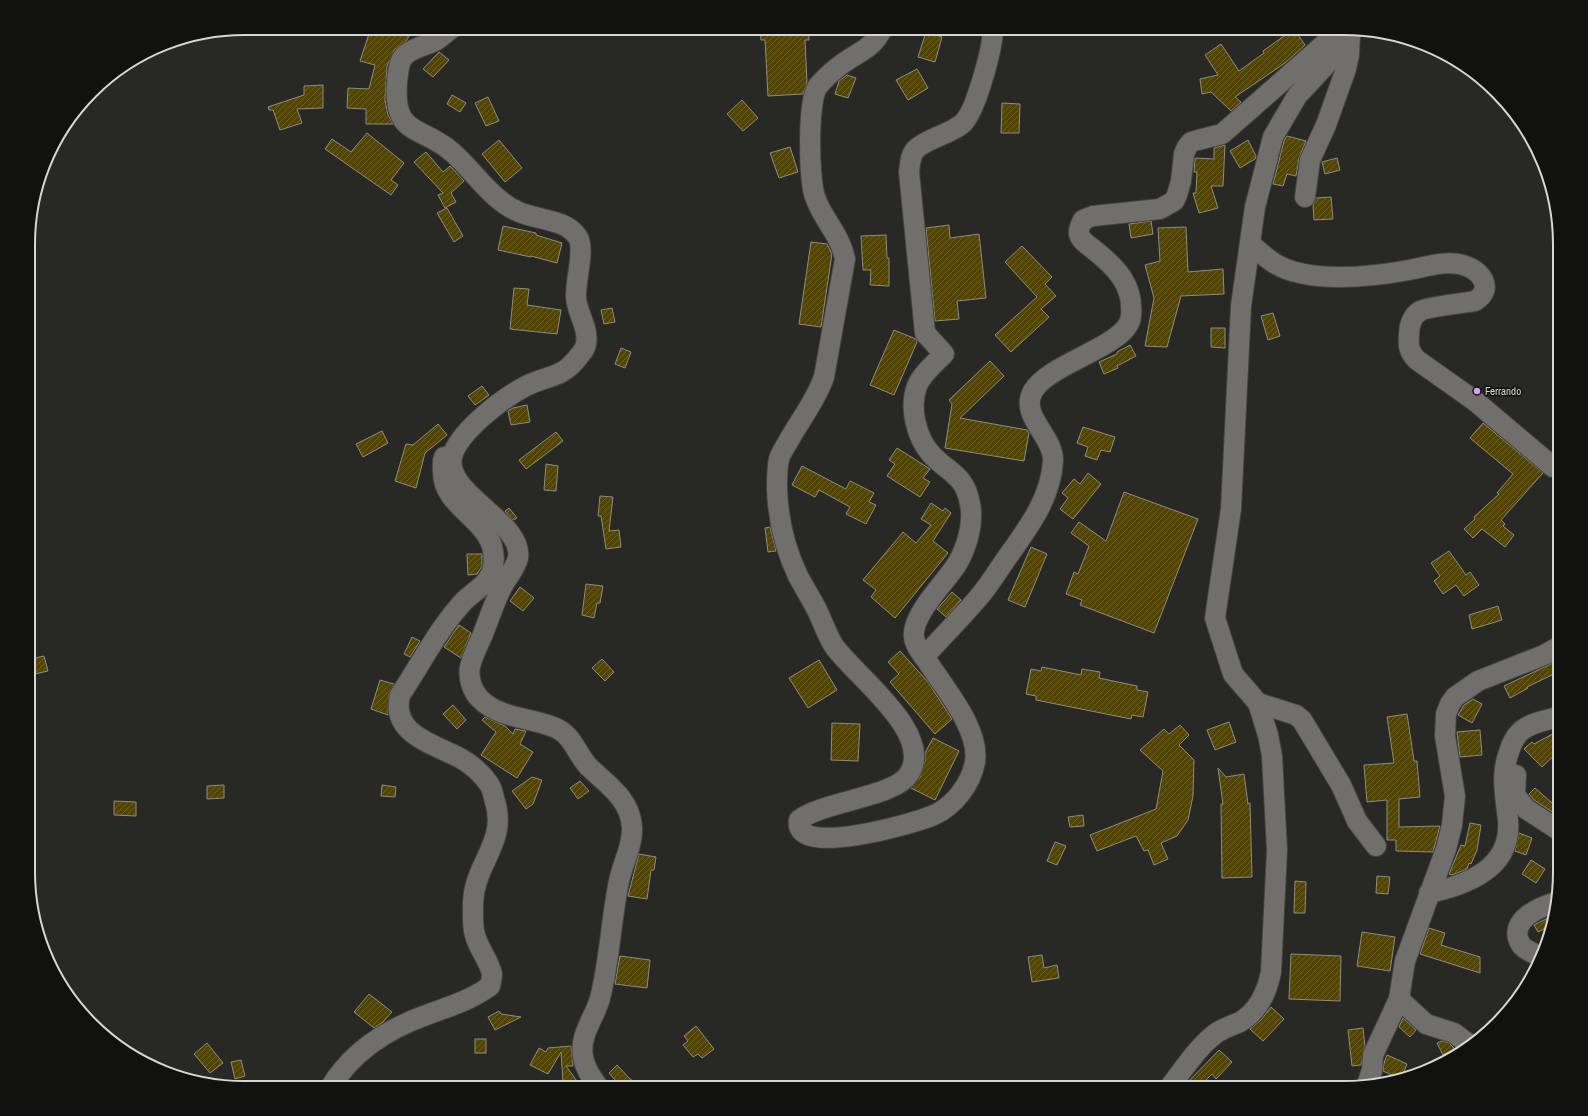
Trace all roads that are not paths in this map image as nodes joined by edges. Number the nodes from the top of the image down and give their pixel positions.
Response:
1 (444, 35) edge
2 (878, 35) edge
3 (992, 35) edge
4 (1338, 35) edge
5 (1340, 35) edge
6 (1342, 35) edge
7 (1306, 197) dead end
8 (1250, 244) junction
9 (462, 436) junction
10 (1553, 467) dead end
11 (1553, 650) edge
12 (924, 657) junction
13 (1258, 703) junction
14 (1553, 718) edge
15 (1526, 728) junction
16 (1553, 827) edge
17 (1376, 846) dead end
18 (1430, 893) junction
19 (1550, 904) edge
20 (1536, 954) edge
21 (1399, 999) junction
22 (1466, 1042) edge
23 (1369, 1079) edge
24 (334, 1081) edge
25 (594, 1081) edge
26 (1174, 1081) edge

1 - 9 street
2 - 12 street
3 - 12 street
4 - 12 street
5 - 8 street
6 - 7 street
8 - 10 street
8 - 13 street
9 - 24 street
9 - 25 street
11 - 18 street
13 - 17 street
13 - 26 street
14 - 15 street
15 - 16 street
15 - 18 street
18 - 21 street
19 - 20 street
21 - 22 street
21 - 23 street

